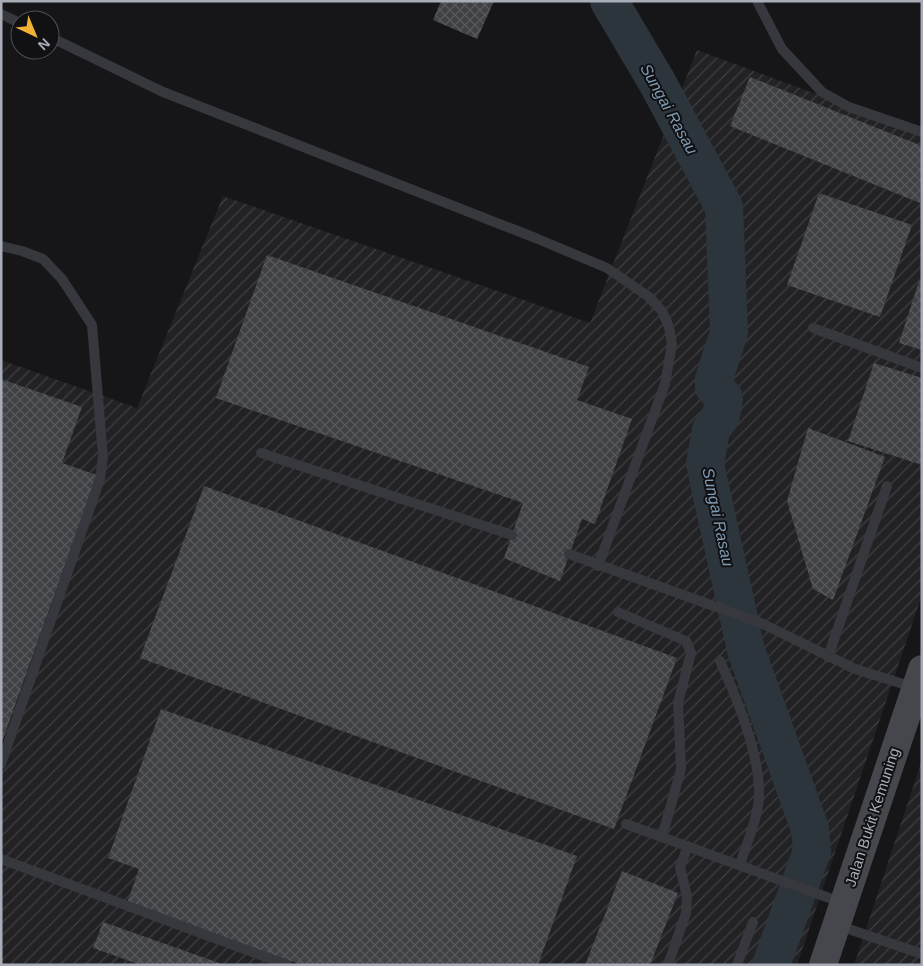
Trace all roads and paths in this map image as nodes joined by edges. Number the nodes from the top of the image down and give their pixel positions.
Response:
1 (757, 1) edge
2 (60, 42) edge
3 (922, 132) edge
4 (1, 246) edge
5 (813, 328) dead end
6 (922, 368) edge
7 (261, 453) dead end
8 (887, 486) dead end
9 (512, 535) dead end
10 (569, 554) dead end
11 (598, 566) junction
12 (618, 612) dead end
13 (828, 657) junction
14 (720, 661) dead end
15 (920, 682) edge
16 (1, 764) edge
17 (626, 824) dead end
18 (662, 837) junction
19 (688, 846) junction
20 (1, 859) edge
21 (740, 864) junction
22 (834, 908) junction
23 (753, 922) dead end
24 (922, 954) edge
25 (287, 965) edge
26 (668, 965) edge
27 (737, 965) edge
28 (823, 965) edge

1 - 3 lane
2 - 11 lane
4 - 16 lane
5 - 6 lane
7 - 9 lane
8 - 13 lane
10 - 11 lane
11 - 13 lane
12 - 18 lane
13 - 15 lane
14 - 21 lane
15 - 22 main road, Jalan Bukit Kemuning
17 - 18 lane
18 - 19 lane
19 - 21 lane
19 - 26 lane
20 - 25 lane
21 - 22 lane
22 - 24 lane
22 - 28 main road, Jalan Bukit Kemuning
23 - 27 lane

